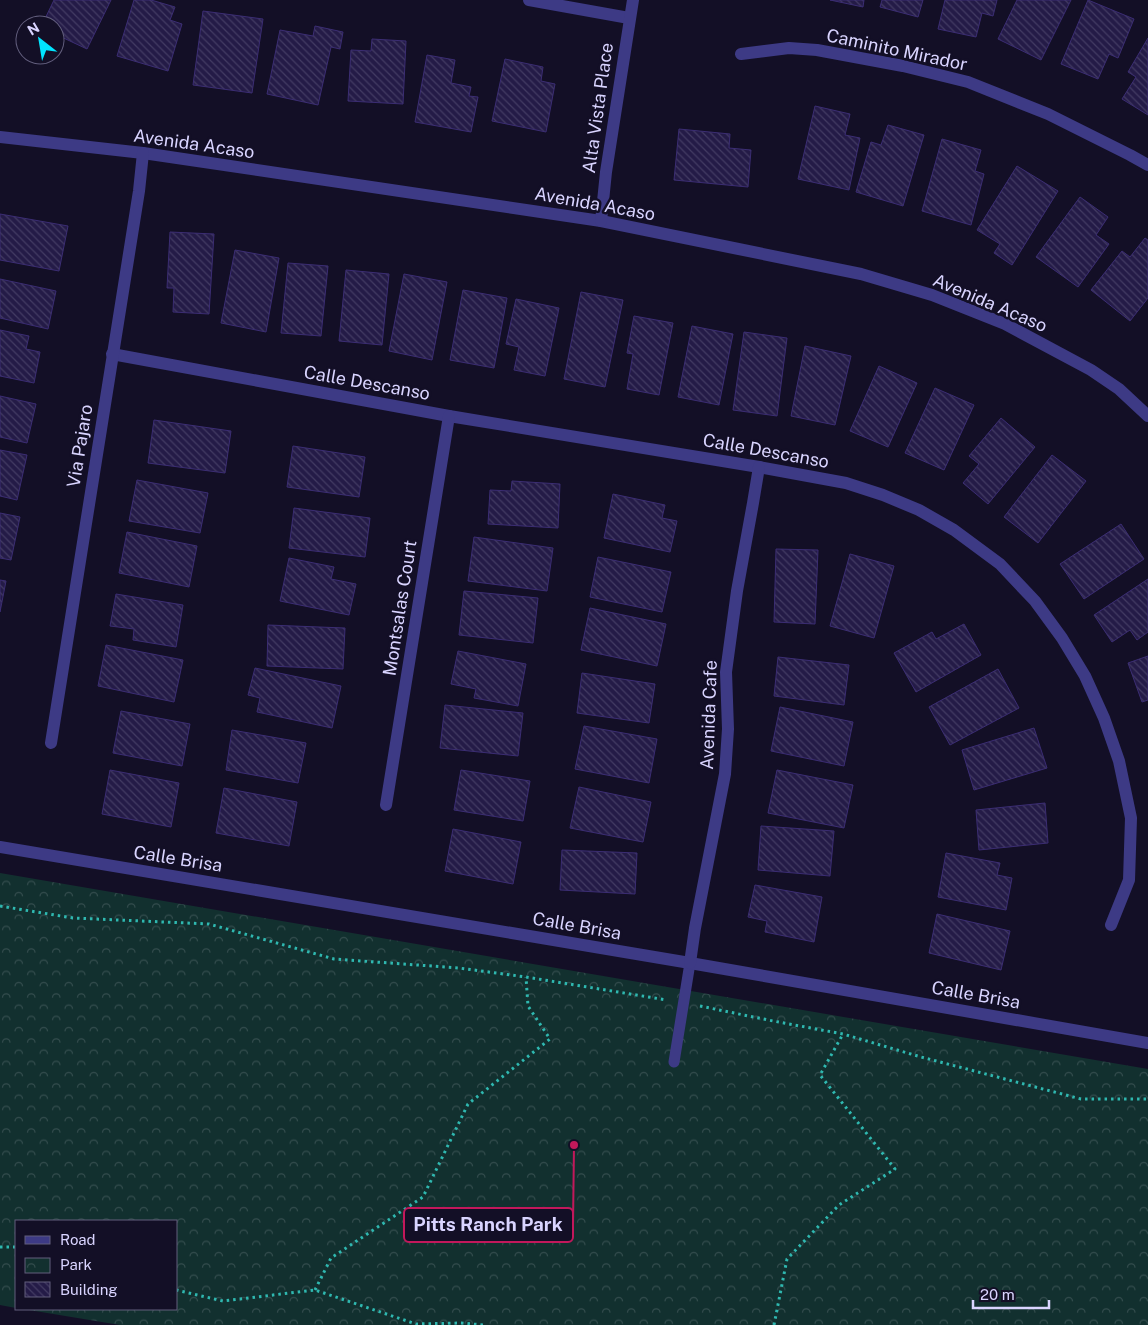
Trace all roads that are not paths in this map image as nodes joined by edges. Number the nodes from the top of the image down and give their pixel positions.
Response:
1 (529, 0) edge
2 (633, 0) edge
3 (629, 18) junction
4 (741, 54) dead end
5 (0, 137) edge
6 (144, 154) junction
7 (1148, 165) edge
8 (601, 221) junction
9 (112, 354) junction
10 (449, 416) junction
11 (1148, 416) edge
12 (758, 467) junction
13 (51, 743) dead end
14 (386, 805) dead end
15 (0, 847) edge
16 (1111, 925) dead end
17 (690, 963) junction
18 (1148, 1043) edge
19 (674, 1062) dead end

1 - 3 street
2 - 3 street, Alta Vista Place
3 - 8 street, Alta Vista Place
4 - 7 street, Caminito Mirador
5 - 6 street, Avenida Acaso
6 - 8 street, Avenida Acaso
6 - 9 street, Via Pajaro
8 - 11 street, Avenida Acaso
9 - 10 street, Calle Descanso
9 - 13 street, Via Pajaro
10 - 12 street, Calle Descanso
10 - 14 street, Montsalas Court
12 - 16 street, Calle Descanso
12 - 17 street, Avenida Cafe
15 - 17 street, Calle Brisa
17 - 18 street, Calle Brisa
17 - 19 lane

